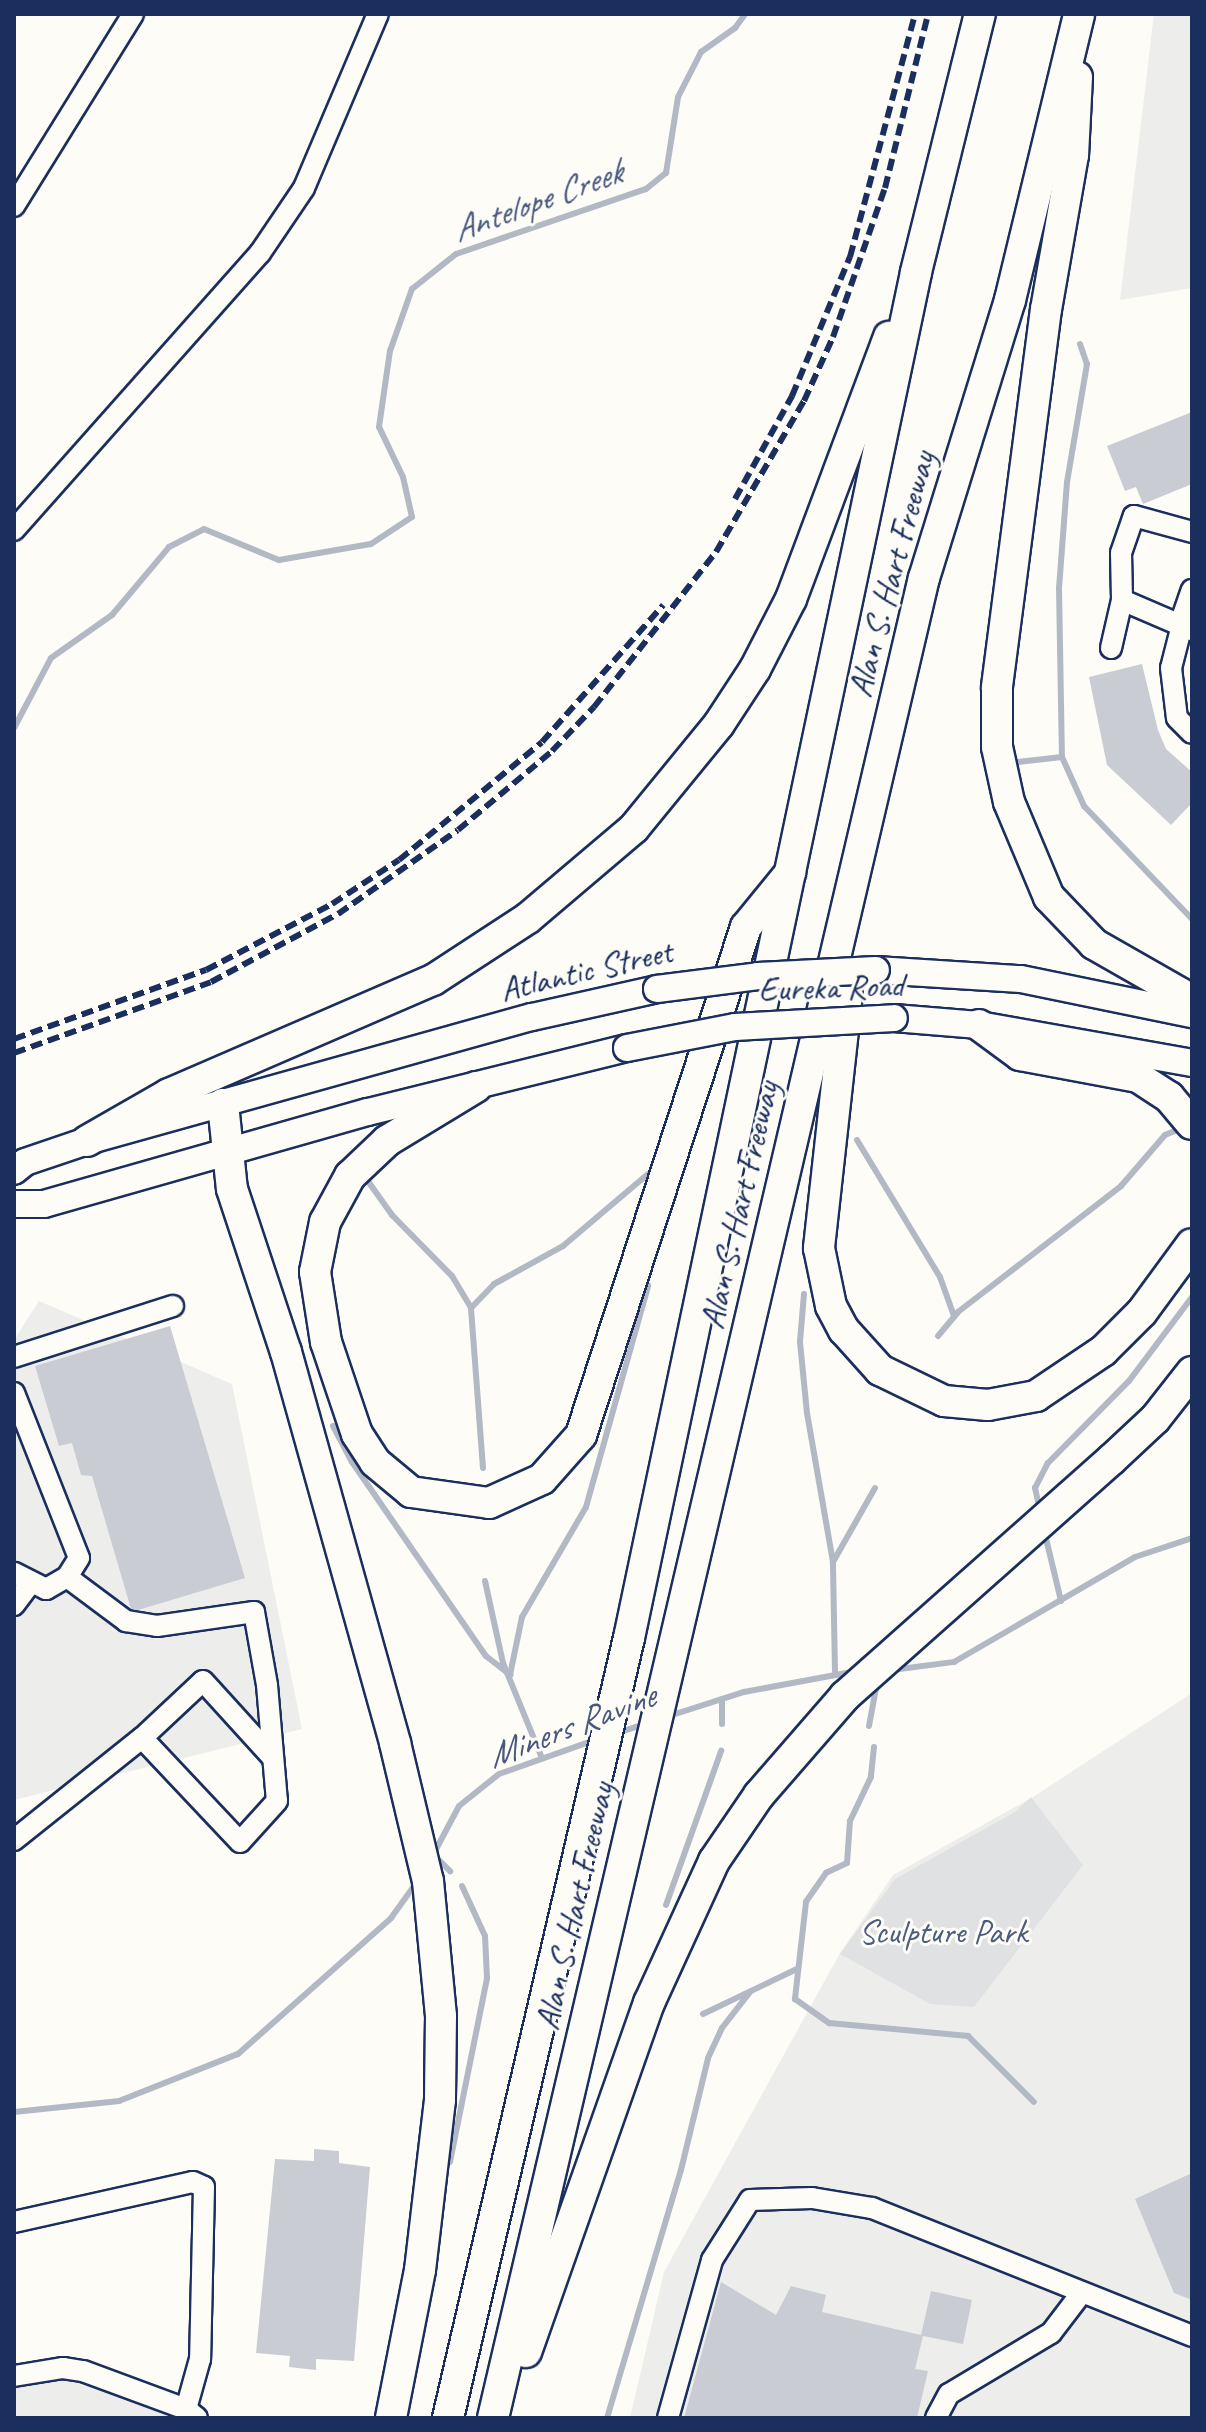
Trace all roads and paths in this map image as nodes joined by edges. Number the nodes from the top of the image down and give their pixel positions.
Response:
1 (133, 14) edge
2 (378, 14) edge
3 (980, 14) edge
4 (1079, 14) edge
5 (14, 206) edge
6 (916, 272) junction
7 (14, 530) edge
8 (1192, 532) edge
9 (1192, 590) edge
10 (1122, 600) junction
11 (1184, 626) edge
12 (1111, 648) dead end
13 (1192, 733) edge
14 (867, 822) junction
15 (794, 868) junction
16 (1192, 1000) edge
17 (1192, 1014) edge
18 (979, 1025) junction
19 (1192, 1063) edge
20 (476, 1087) junction
21 (223, 1104) junction
22 (1192, 1124) edge
23 (87, 1141) junction
24 (228, 1153) junction
25 (14, 1171) edge
26 (14, 1204) edge
27 (1192, 1244) edge
28 (173, 1306) dead end
29 (14, 1357) edge
30 (1192, 1372) edge
31 (14, 1393) edge
32 (67, 1577) junction
33 (22, 1579) edge
34 (14, 1605) edge
35 (142, 1738) junction
36 (273, 1758) junction
37 (14, 1840) edge
38 (14, 2222) edge
39 (1080, 2295) junction
40 (1192, 2336) edge
41 (14, 2376) edge
42 (192, 2413) edge
43 (391, 2418) edge
44 (448, 2418) edge
45 (493, 2418) edge
46 (503, 2418) edge
47 (668, 2418) edge
48 (936, 2418) edge

1 - 5 street
2 - 7 street
3 - 6 highway, Alan S. Hart Freeway
4 - 14 highway, Alan S. Hart Freeway
4 - 16 highway
6 - 15 highway, Alan S. Hart Freeway
6 - 23 highway
8 - 10 street
9 - 11 street
10 - 11 street
10 - 12 street
11 - 13 street
14 - 27 highway
14 - 45 highway, Alan S. Hart Freeway
15 - 20 highway
15 - 44 highway, Alan S. Hart Freeway
17 - 21 main road, Atlantic Street, bridge
18 - 19 main road, Eureka Road
18 - 20 main road, Eureka Road, bridge
18 - 22 highway
20 - 24 main road
21 - 23 main road, Atlantic Street
21 - 24 highway
23 - 25 main road, Atlantic Street
24 - 26 main road
24 - 43 highway
28 - 29 street
30 - 46 highway
31 - 32 street
32 - 33 street
32 - 36 street
33 - 34 street
35 - 36 street
35 - 36 street
35 - 37 street
38 - 42 street
39 - 40 street
39 - 47 street
39 - 48 street
41 - 42 street

